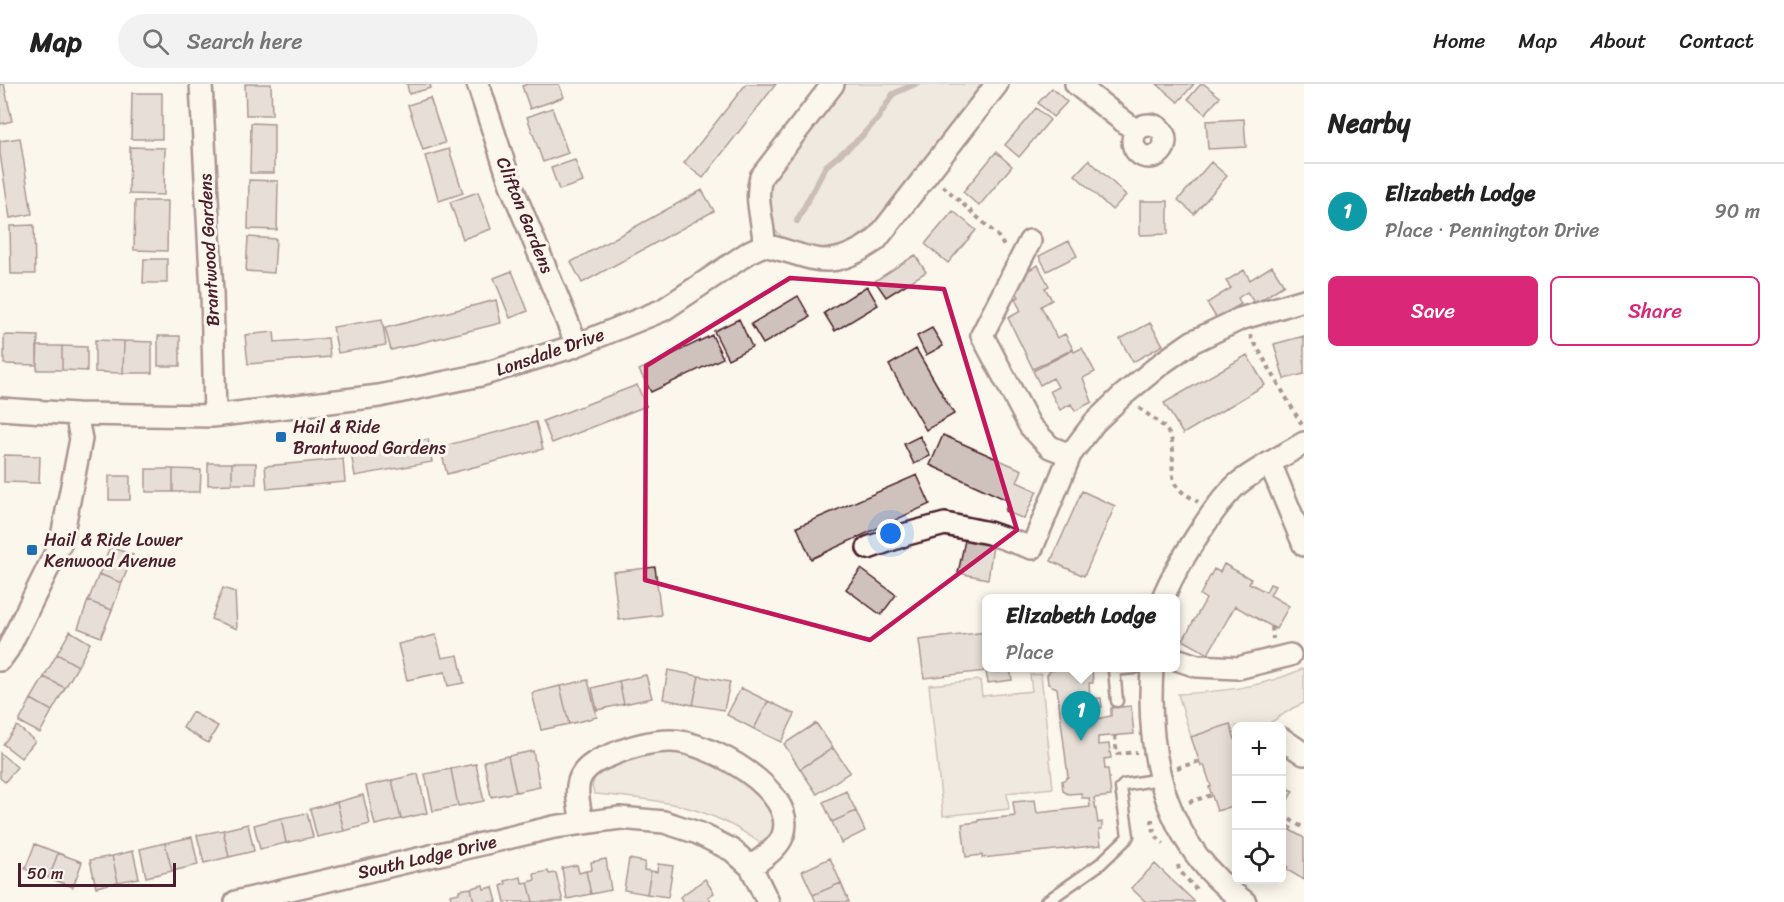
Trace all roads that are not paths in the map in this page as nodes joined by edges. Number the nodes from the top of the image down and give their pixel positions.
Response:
1 (201, 84) edge
2 (478, 84) edge
3 (833, 84) edge
4 (997, 84) edge
5 (1076, 84) edge
6 (1136, 131) dead end
7 (1030, 241) dead end
8 (764, 245) junction
9 (1304, 300) edge
10 (577, 345) junction
11 (0, 409) edge
12 (76, 414) junction
13 (215, 416) junction
14 (1304, 443) edge
15 (1070, 455) junction
16 (1270, 463) junction
17 (1304, 545) edge
18 (868, 548) dead end
19 (1165, 594) edge
20 (1290, 655) dead end
21 (0, 660) edge
22 (1180, 660) edge
23 (1114, 672) edge
24 (1152, 672) edge
25 (1117, 701) dead end
26 (1286, 742) edge
27 (1304, 754) edge
28 (1160, 779) junction
29 (582, 822) junction
30 (752, 867) junction
31 (1236, 899) edge
32 (236, 902) edge
33 (768, 902) edge
34 (1046, 902) edge

1 - 13 street, Brantwood Gardens
2 - 10 street, Clifton Gardens
3 - 8 street
4 - 8 street
5 - 6 street
7 - 15 street
8 - 10 street, Lonsdale Drive
9 - 15 street
10 - 13 street, Lonsdale Drive
11 - 12 street, Lonsdale Drive
12 - 13 street, Lonsdale Drive
12 - 21 street
14 - 16 street
15 - 18 street
16 - 17 street
16 - 19 street
20 - 22 street
23 - 25 lane
24 - 28 street
26 - 27 street
28 - 31 street
28 - 34 lane
29 - 30 street, South Lodge Drive
29 - 30 street
29 - 32 street, South Lodge Drive
30 - 33 street, South Lodge Drive

